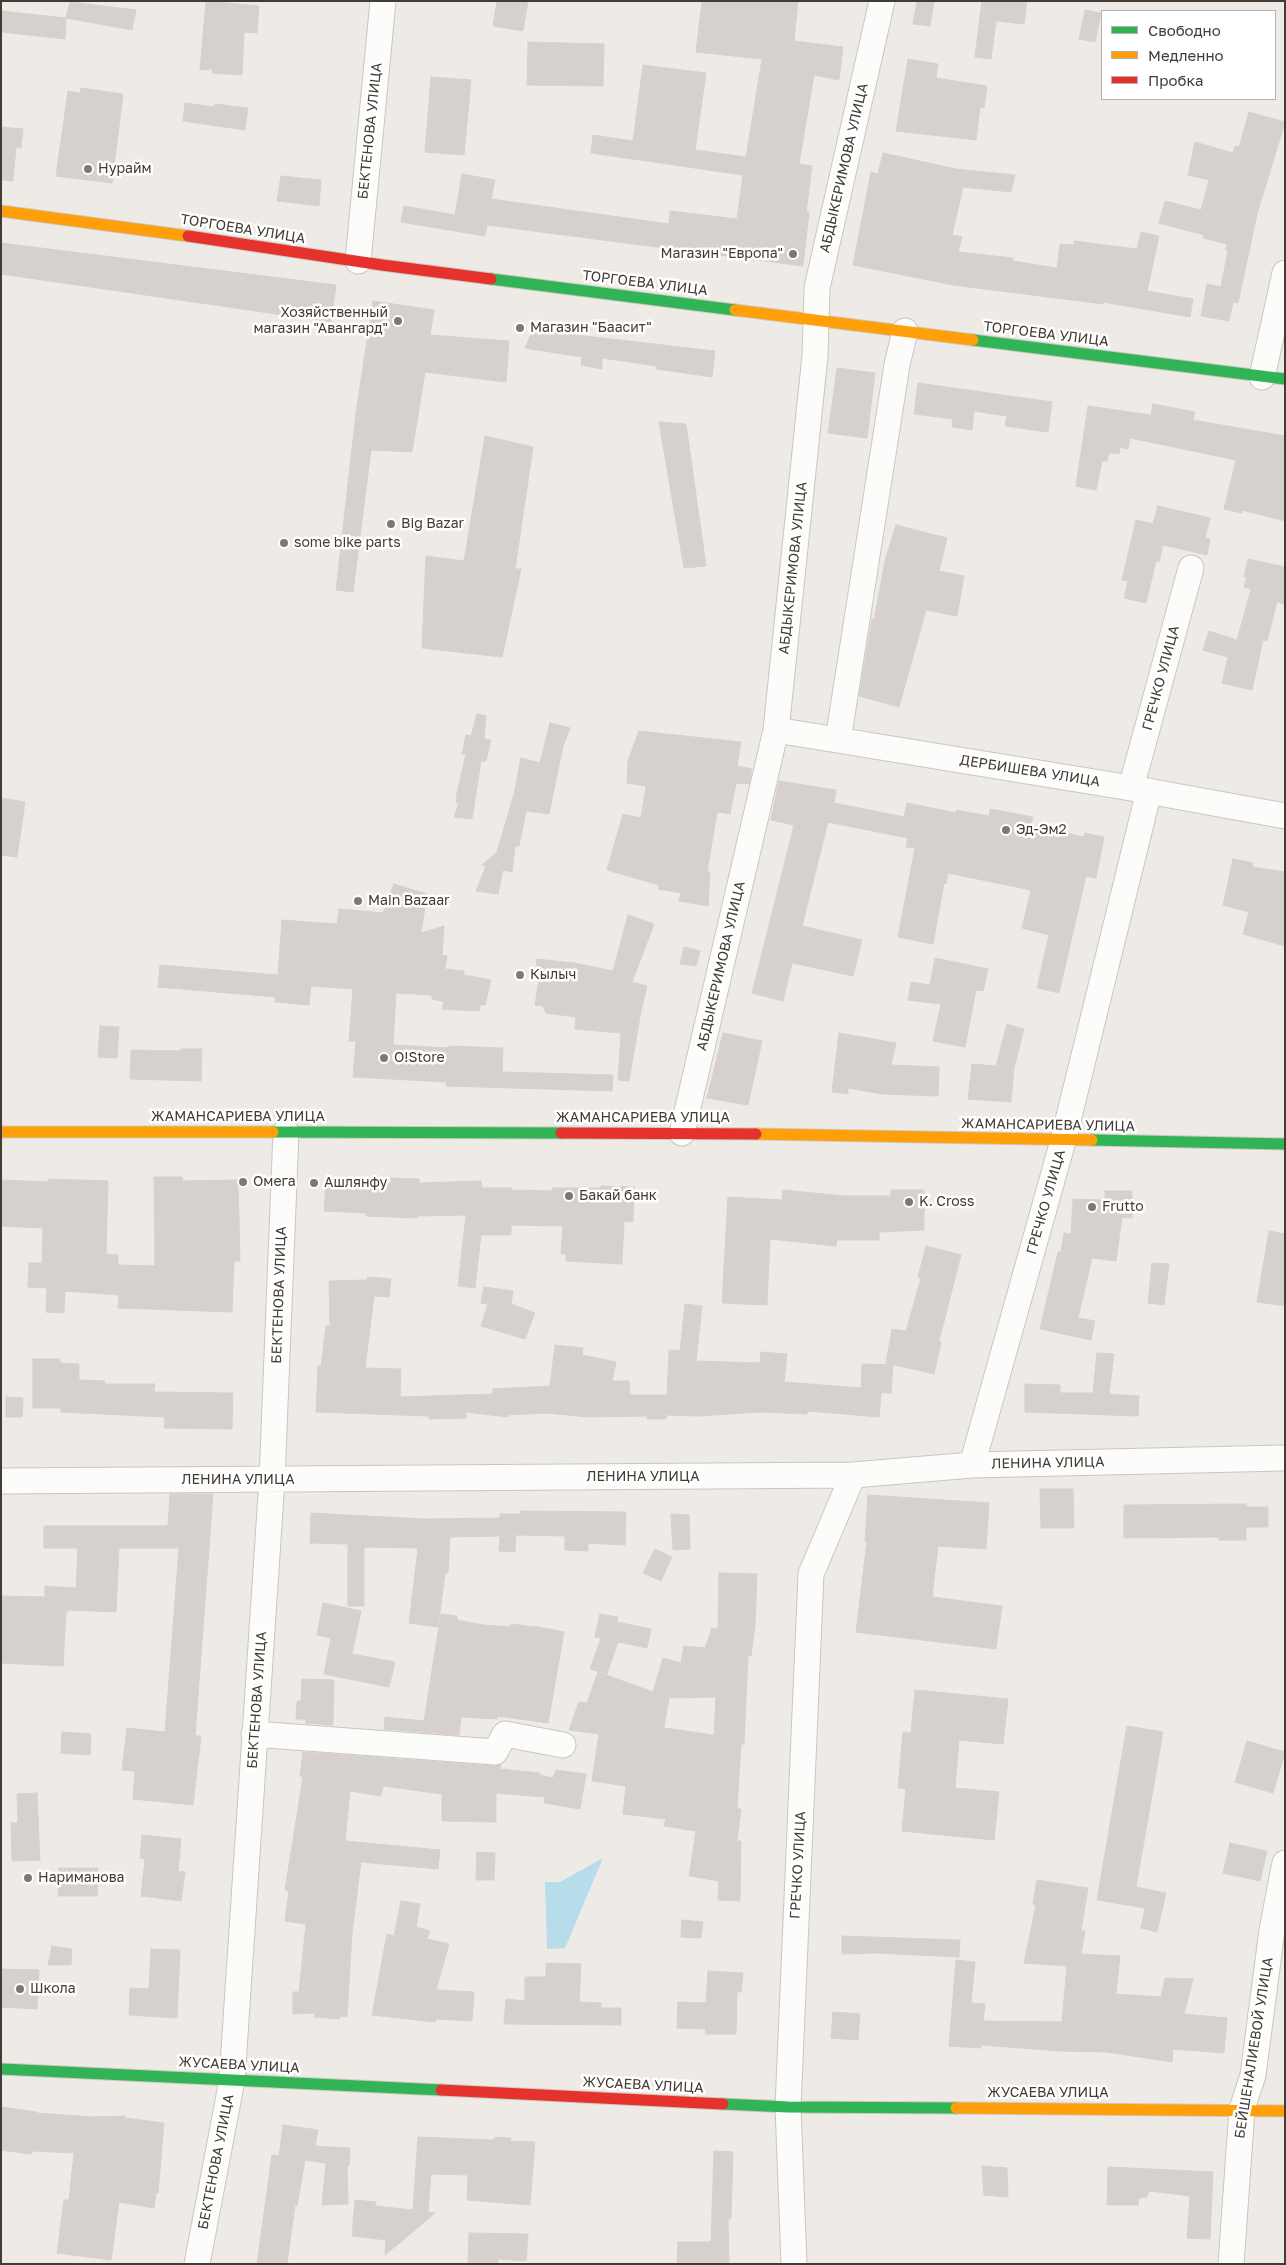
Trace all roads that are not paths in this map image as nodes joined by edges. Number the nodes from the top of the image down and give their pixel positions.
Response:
1 (383, 1) edge
2 (882, 1) edge
3 (1, 211) edge
4 (358, 262) junction
5 (1285, 273) edge
6 (816, 320) junction
7 (905, 331) junction
8 (1273, 378) edge
9 (1191, 568) dead end
10 (776, 730) junction
11 (838, 740) junction
12 (1140, 789) junction
13 (1285, 816) edge
14 (1, 1132) edge
15 (286, 1132) junction
16 (682, 1132) junction
17 (1064, 1141) junction
18 (1285, 1144) edge
19 (1285, 1458) edge
20 (972, 1465) junction
21 (853, 1476) junction
22 (272, 1480) junction
23 (1, 1481) edge
24 (254, 1734) junction
25 (563, 1745) dead end
26 (1285, 1863) edge
27 (1278, 1932) edge
28 (1, 2068) edge
29 (232, 2080) junction
30 (788, 2107) junction
31 (1242, 2109) junction
32 (1285, 2111) edge
33 (197, 2264) edge
34 (794, 2264) edge
35 (1231, 2264) edge

1 - 4 street, БЕКТЕНОВА УЛИЦА
2 - 6 street, АБДЫКЕРИМОВА УЛИЦА
3 - 4 street, ТОРГОЕВА УЛИЦА
4 - 6 street, ТОРГОЕВА УЛИЦА
5 - 8 street
6 - 7 street, ТОРГОЕВА УЛИЦА
6 - 10 street, АБДЫКЕРИМОВА УЛИЦА
7 - 8 street, ТОРГОЕВА УЛИЦА
7 - 11 street
9 - 12 street, ГРЕЧКО УЛИЦА
10 - 11 street, ДЕРБИШЕВА УЛИЦА
10 - 16 street, АБДЫКЕРИМОВА УЛИЦА
11 - 12 street, ДЕРБИШЕВА УЛИЦА
12 - 13 street, ДЕРБИШЕВА УЛИЦА
12 - 17 street, ГРЕЧКО УЛИЦА
14 - 15 street, ЖАМАНСАРИЕВА УЛИЦА
15 - 16 street, ЖАМАНСАРИЕВА УЛИЦА
15 - 22 street, БЕКТЕНОВА УЛИЦА
16 - 17 street, ЖАМАНСАРИЕВА УЛИЦА
17 - 18 street, ЖАМАНСАРИЕВА УЛИЦА
17 - 20 street, ГРЕЧКО УЛИЦА
19 - 20 street, ЛЕНИНА УЛИЦА
20 - 21 street, ЛЕНИНА УЛИЦА
21 - 22 street, ЛЕНИНА УЛИЦА
21 - 30 street, ГРЕЧКО УЛИЦА
22 - 23 street, ЛЕНИНА УЛИЦА
22 - 24 street, БЕКТЕНОВА УЛИЦА
24 - 25 street
24 - 29 street, БЕКТЕНОВА УЛИЦА
26 - 27 street, БЕЙШЕНАЛИЕВОЙ УЛИЦА
27 - 31 street, БЕЙШЕНАЛИЕВОЙ УЛИЦА
28 - 29 street, ЖУСАЕВА УЛИЦА
29 - 30 street, ЖУСАЕВА УЛИЦА
29 - 33 street, БЕКТЕНОВА УЛИЦА
30 - 31 street, ЖУСАЕВА УЛИЦА
30 - 34 street, ГРЕЧКО УЛИЦА
31 - 32 street, ЖУСАЕВА УЛИЦА
31 - 35 street, БЕЙШЕНАЛИЕВОЙ УЛИЦА

